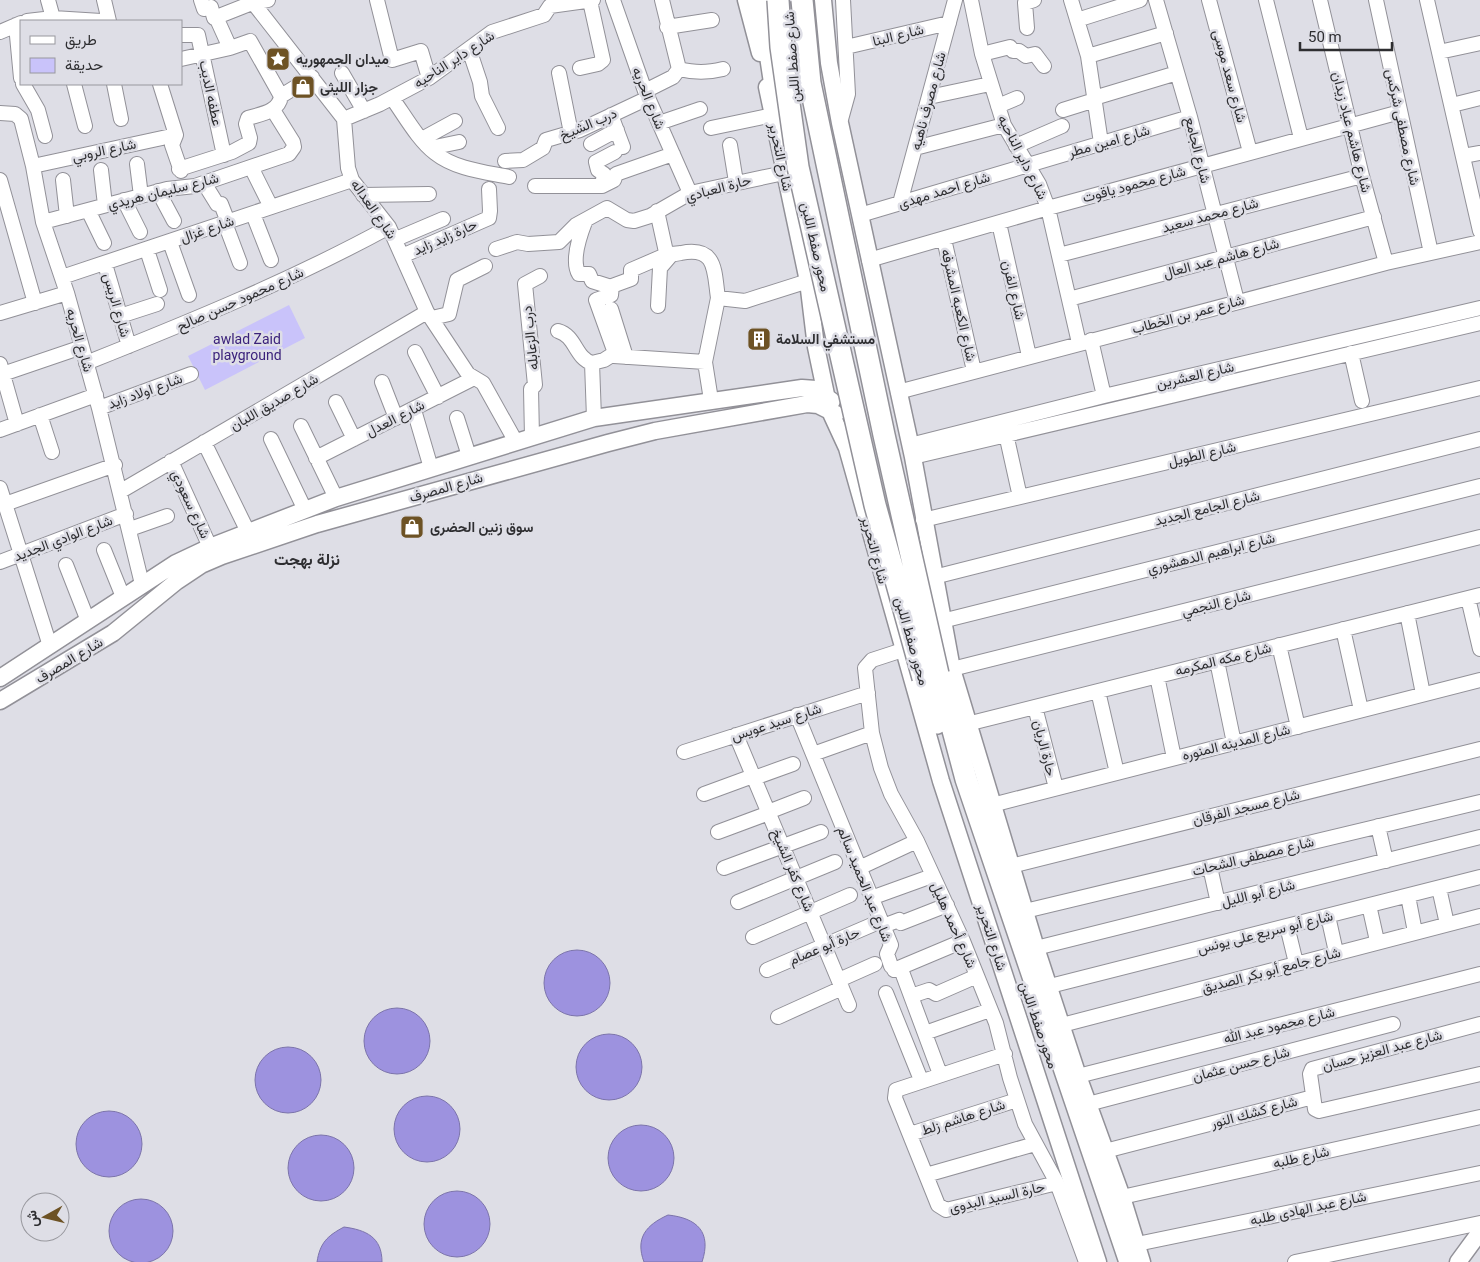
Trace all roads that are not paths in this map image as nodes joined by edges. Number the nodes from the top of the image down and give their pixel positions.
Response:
1 (48, 0) edge
2 (104, 0) edge
3 (268, 0) edge
4 (377, 0) edge
5 (592, 0) edge
6 (613, 0) edge
7 (662, 0) edge
8 (746, 0) edge
9 (762, 0) edge
10 (778, 0) edge
11 (788, 0) edge
12 (802, 0) edge
13 (822, 0) edge
14 (842, 0) edge
15 (956, 0) edge
16 (971, 0) edge
17 (1034, 0) edge
18 (1071, 0) edge
19 (1140, 0) edge
20 (1156, 0) edge
21 (1209, 0) edge
22 (1266, 0) edge
23 (1320, 0) edge
24 (1376, 0) edge
25 (1427, 0) edge
26 (252, 2) edge
27 (550, 3) edge
28 (209, 8) edge
29 (55, 19) edge
30 (78, 20) edge
31 (109, 20) edge
32 (712, 20) dead end
33 (1077, 20) junction
34 (949, 22) junction
35 (20, 24) edge
36 (668, 27) junction
37 (1027, 28) dead end
38 (0, 32) edge
39 (1166, 33) junction
40 (182, 35) edge
41 (1480, 43) edge
42 (846, 47) junction
43 (230, 48) junction
44 (469, 49) junction
45 (1439, 52) junction
46 (982, 54) junction
47 (202, 55) junction
48 (1088, 56) junction
49 (182, 59) edge
50 (1044, 66) dead end
51 (580, 68) dead end
52 (679, 69) junction
53 (723, 69) dead end
54 (342, 73) dead end
55 (559, 73) dead end
56 (1177, 73) junction
57 (312, 77) junction
58 (429, 78) junction
59 (990, 84) junction
60 (24, 85) edge
61 (74, 85) edge
62 (114, 85) edge
63 (160, 85) edge
64 (646, 95) junction
65 (281, 96) junction
66 (929, 97) junction
67 (392, 98) junction
68 (1017, 98) dead end
69 (1480, 98) edge
70 (1095, 99) junction
71 (1452, 105) junction
72 (998, 106) junction
73 (775, 107) junction
74 (700, 109) dead end
75 (273, 110) junction
76 (1063, 110) dead end
77 (364, 111) junction
78 (1400, 112) junction
79 (0, 113) edge
80 (611, 115) junction
81 (1190, 117) junction
82 (121, 119) dead end
83 (344, 119) junction
84 (455, 122) dead end
85 (659, 123) junction
86 (840, 123) junction
87 (1004, 125) junction
88 (1349, 125) junction
89 (85, 126) dead end
90 (1062, 126) dead end
91 (498, 128) dead end
92 (711, 128) dead end
93 (616, 130) junction
94 (571, 133) junction
95 (176, 135) junction
96 (45, 136) dead end
97 (1301, 138) junction
98 (459, 142) dead end
99 (426, 143) junction
100 (1101, 143) junction
101 (592, 144) dead end
102 (730, 145) dead end
103 (1016, 146) junction
104 (915, 148) junction
105 (1250, 152) junction
106 (1480, 153) edge
107 (673, 154) junction
108 (224, 155) junction
109 (1463, 156) junction
110 (505, 161) dead end
111 (137, 164) dead end
112 (1028, 165) junction
113 (33, 166) junction
114 (1202, 166) junction
115 (251, 167) junction
116 (101, 170) dead end
117 (784, 172) junction
118 (1362, 176) junction
119 (508, 177) dead end
120 (0, 180) edge
121 (63, 180) dead end
122 (352, 180) junction
123 (736, 182) junction
124 (204, 183) junction
125 (605, 184) junction
126 (535, 186) dead end
127 (489, 189) dead end
128 (158, 191) junction
129 (690, 193) junction
130 (430, 194) dead end
131 (363, 195) junction
132 (141, 196) junction
133 (124, 200) junction
134 (900, 203) junction
135 (105, 206) junction
136 (271, 207) junction
137 (611, 208) junction
138 (1048, 208) junction
139 (1478, 208) edge
140 (88, 210) junction
141 (657, 211) junction
142 (253, 214) junction
143 (1214, 214) junction
144 (860, 215) junction
145 (68, 216) junction
146 (1374, 217) junction
147 (443, 219) dead end
148 (174, 221) dead end
149 (43, 222) junction
150 (585, 222) junction
151 (227, 223) junction
152 (998, 223) junction
153 (1480, 231) edge
154 (140, 232) dead end
155 (392, 233) junction
156 (944, 238) junction
157 (170, 242) junction
158 (1480, 242) edge
159 (104, 243) dead end
160 (496, 249) dead end
161 (147, 250) junction
162 (1431, 253) junction
163 (670, 254) junction
164 (402, 256) junction
165 (1059, 256) junction
166 (1225, 256) junction
167 (271, 260) dead end
168 (869, 260) junction
169 (240, 263) dead end
170 (1386, 263) junction
171 (105, 264) junction
172 (484, 266) dead end
173 (540, 276) dead end
174 (62, 277) junction
175 (808, 281) junction
176 (611, 287) junction
177 (67, 293) junction
178 (189, 295) dead end
179 (718, 298) junction
180 (1069, 299) junction
181 (1236, 301) junction
182 (35, 303) junction
183 (658, 306) dead end
184 (1480, 308) edge
185 (611, 309) dead end
186 (0, 313) edge
187 (429, 315) junction
188 (120, 316) junction
189 (1480, 323) edge
190 (558, 331) dead end
191 (1085, 341) junction
192 (129, 346) junction
193 (82, 347) junction
194 (415, 352) dead end
195 (1351, 353) junction
196 (620, 356) junction
197 (1029, 356) junction
198 (705, 362) junction
199 (86, 363) junction
200 (592, 363) junction
201 (1, 371) edge
202 (974, 371) junction
203 (191, 374) dead end
204 (474, 378) junction
205 (382, 382) dead end
206 (1480, 388) edge
207 (898, 392) junction
208 (1104, 396) junction
209 (438, 397) junction
210 (729, 397) junction
211 (711, 400) junction
212 (98, 401) junction
213 (1362, 401) dead end
214 (336, 402) dead end
215 (828, 403) junction
216 (850, 404) junction
217 (414, 410) junction
218 (40, 415) junction
219 (734, 416) junction
220 (396, 418) junction
221 (457, 418) dead end
222 (594, 418) junction
223 (17, 424) junction
224 (301, 426) dead end
225 (0, 430) edge
226 (1006, 434) junction
227 (532, 437) junction
228 (271, 439) dead end
229 (354, 439) junction
230 (1480, 439) edge
231 (204, 442) junction
232 (516, 442) junction
233 (911, 451) junction
234 (52, 452) dead end
235 (469, 456) junction
236 (316, 458) junction
237 (171, 461) junction
238 (115, 465) junction
239 (431, 468) junction
240 (1480, 486) edge
241 (0, 488) edge
242 (121, 490) junction
243 (1020, 497) junction
244 (336, 498) junction
245 (5, 504) junction
246 (305, 510) junction
247 (126, 514) junction
248 (167, 516) dead end
249 (923, 520) junction
250 (130, 529) junction
251 (248, 532) junction
252 (1480, 537) edge
253 (210, 547) junction
254 (104, 550) dead end
255 (21, 554) junction
256 (0, 562) edge
257 (66, 565) dead end
258 (159, 573) junction
259 (934, 577) junction
260 (142, 584) junction
261 (168, 589) junction
262 (1474, 596) edge
263 (123, 597) junction
264 (1407, 613) junction
265 (88, 621) junction
266 (944, 628) junction
267 (1343, 629) junction
268 (50, 646) junction
269 (1279, 646) junction
270 (1480, 648) edge
271 (903, 650) junction
272 (1216, 661) junction
273 (23, 663) junction
274 (952, 669) junction
275 (1157, 676) junction
276 (0, 678) edge
277 (34, 680) junction
278 (1480, 680) edge
279 (1098, 691) junction
280 (868, 692) junction
281 (1423, 694) junction
282 (0, 701) edge
283 (1035, 707) junction
284 (1361, 710) junction
285 (797, 714) junction
286 (967, 724) junction
287 (1298, 727) junction
288 (872, 733) junction
289 (736, 735) junction
290 (1234, 743) junction
291 (1480, 749) edge
292 (684, 752) dead end
293 (813, 754) junction
294 (1174, 758) junction
295 (794, 764) dead end
296 (1117, 773) junction
297 (754, 777) junction
298 (1056, 788) junction
299 (704, 794) dead end
300 (804, 798) dead end
301 (1480, 802) edge
302 (992, 805) junction
303 (769, 813) junction
304 (1378, 826) junction
305 (718, 832) dead end
306 (820, 832) dead end
307 (1480, 837) edge
308 (917, 841) junction
309 (782, 846) junction
310 (1386, 861) junction
311 (835, 862) dead end
312 (1011, 866) junction
313 (1210, 867) junction
314 (724, 868) dead end
315 (859, 868) junction
316 (932, 876) junction
317 (796, 878) junction
318 (1479, 880) edge
319 (1439, 888) junction
320 (850, 895) dead end
321 (1408, 896) junction
322 (871, 898) junction
323 (738, 902) dead end
324 (1218, 903) junction
325 (947, 905) junction
326 (1369, 906) junction
327 (1025, 911) junction
328 (810, 912) junction
329 (1328, 916) junction
330 (1480, 916) edge
331 (882, 924) junction
332 (1447, 924) junction
333 (1287, 926) junction
334 (1415, 932) junction
335 (754, 937) dead end
336 (963, 941) junction
337 (1378, 942) junction
338 (824, 946) junction
339 (1036, 948) junction
340 (1336, 952) junction
341 (1296, 963) junction
342 (876, 964) dead end
343 (767, 970) dead end
344 (894, 970) junction
345 (1480, 974) edge
346 (977, 976) junction
347 (841, 984) junction
348 (1050, 986) junction
349 (886, 993) dead end
350 (911, 996) junction
351 (850, 1005) dead end
352 (990, 1010) junction
353 (778, 1017) dead end
354 (1393, 1024) dead end
355 (1480, 1024) edge
356 (1062, 1025) junction
357 (925, 1034) junction
358 (1005, 1054) junction
359 (940, 1074) junction
360 (1480, 1074) edge
361 (1078, 1076) junction
362 (921, 1080) junction
363 (1313, 1097) junction
364 (1017, 1100) junction
365 (1088, 1104) junction
366 (1480, 1117) edge
367 (910, 1134) junction
368 (1035, 1144) junction
369 (1105, 1151) junction
370 (1480, 1173) edge
371 (926, 1175) junction
372 (1057, 1183) junction
373 (1122, 1197) junction
374 (1480, 1223) edge
375 (1480, 1232) edge
376 (1134, 1253) edge
377 (1086, 1262) edge
378 (1098, 1262) edge
379 (1121, 1262) edge
380 (1142, 1262) edge
381 (1294, 1262) edge
382 (1458, 1262) edge

1 - 29 street
2 - 31 street
3 - 26 street
4 - 58 street
5 - 27 street, شارع داير الناحيه
5 - 51 street
6 - 64 street, شارع الحريه
7 - 36 street
8 - 73 street, شارع التحرير
9 - 73 main road
10 - 216 main road, محور صفط اللبن, bridge
11 - 117 street, شارع صفط اللبن
12 - 376 main road, محور صفط اللبن, bridge
13 - 86 street
14 - 42 street
15 - 34 street, شارع مصرف ناهيه
16 - 46 street, شارع داير الناحيه
17 - 37 street
18 - 33 street
19 - 33 street
20 - 39 street, شارع الجامع
21 - 105 street, شارع سعد موسى
22 - 97 street
23 - 88 street, شارع هاشم عياد زيدان
24 - 78 street, شارع مصطفى شركس
25 - 45 street
26 - 28 street
26 - 57 street
27 - 44 street, شارع داير الناحيه
28 - 43 street
29 - 30 street
32 - 36 street
33 - 48 street
34 - 42 street, شارع البنا
34 - 66 street, شارع مصرف ناهيه
35 - 38 street
36 - 52 street
39 - 48 street
39 - 56 street, شارع الجامع
40 - 47 street, عطفه الديب
41 - 45 street
42 - 86 street
43 - 47 street
43 - 65 street
44 - 58 street, شارع داير الناحيه
44 - 91 street
45 - 71 street
46 - 50 street
46 - 59 street, شارع داير الناحيه
47 - 49 street
47 - 108 street, عطفه الديب
48 - 70 street
52 - 53 street
52 - 64 street, درب الشيخ
54 - 77 street
55 - 94 street
56 - 70 street
56 - 81 street, شارع الجامع
57 - 65 street
57 - 83 street
58 - 67 street, شارع داير الناحيه
59 - 66 street
59 - 72 street, شارع داير الناحيه
60 - 96 street
61 - 89 street
62 - 82 street
63 - 95 street
64 - 80 street, درب الشيخ
64 - 85 street, شارع الحريه
65 - 75 street
66 - 104 street, شارع مصرف ناهيه
67 - 77 street, شارع داير الناحيه
67 - 99 street
68 - 72 street
69 - 71 street
70 - 76 street
70 - 100 street
71 - 109 street
72 - 87 street, شارع داير الناحيه
73 - 92 street
73 - 117 street, شارع التحرير
73 - 216 main road, bridge
74 - 85 street
75 - 108 street
75 - 115 street, شارع سليمان هريدي
77 - 83 street, شارع داير الناحيه
78 - 88 street, شارع محمود ياقوت
78 - 162 street, شارع مصطفى شركس
79 - 113 street, شارع الحريه
80 - 93 street
80 - 94 street, درب الشيخ
81 - 100 street, شارع امين مطر
81 - 114 street, شارع الجامع
83 - 122 street, شارع العداله
84 - 99 street
85 - 107 street, شارع الحريه
86 - 144 street
87 - 103 street, شارع داير الناحيه
87 - 104 street
88 - 97 street, شارع محمود ياقوت
88 - 118 street, شارع هاشم عياد زيدان
90 - 103 street
93 - 101 street
93 - 125 street
94 - 110 street, درب الشيخ
95 - 108 street
95 - 113 street, شارع الروبي
97 - 105 street, شارع محمود ياقوت
98 - 99 street
99 - 119 street
100 - 112 street, شارع امين مطر
102 - 123 street
103 - 112 street, شارع داير الناحيه
104 - 134 street, شارع مصرف ناهيه
105 - 114 street, شارع محمود ياقوت
106 - 109 street
107 - 125 street
107 - 129 street, شارع الحريه
109 - 139 street
111 - 132 street
112 - 134 street, شارع احمد مهدى
112 - 138 street, شارع داير الناحيه
113 - 149 street, شارع الحريه
114 - 138 street, شارع محمود ياقوت
114 - 143 street, شارع الجامع
115 - 124 street, شارع سليمان هريدي
115 - 136 street
116 - 135 street
117 - 123 street, حارة العبادي
117 - 175 street, شارع التحرير
118 - 143 street, شارع محمد سعيد
118 - 146 street, شارع هاشم عياد زيدان
120 - 182 street
121 - 145 street
122 - 131 street, شارع العداله
122 - 136 street, شارع غزال
123 - 129 street, حارة العبادي
124 - 128 street, شارع سليمان هريدي
124 - 151 street
125 - 126 street
125 - 137 street
127 - 164 street, حارة زايد زايد
128 - 132 street, شارع سليمان هريدي
128 - 148 street
129 - 141 street, حارة العبادي
130 - 131 street
131 - 155 street, شارع العداله
132 - 133 street, شارع سليمان هريدي
133 - 135 street, شارع سليمان هريدي
133 - 154 street
134 - 144 street, شارع احمد مهدى
135 - 140 street, شارع سليمان هريدي
136 - 142 street, شارع غزال
137 - 141 street, حارة العبادي
137 - 150 street
138 - 152 street, شارع محمود ياقوت
138 - 165 street, شارع داير الناحيه
139 - 153 street
140 - 145 street, شارع سليمان هريدي
140 - 159 street
141 - 163 street
142 - 151 street, شارع غزال
142 - 167 street
143 - 165 street, شارع محمد سعيد
143 - 166 street, شارع الجامع
144 - 168 street
145 - 149 street, شارع سليمان هريدي
146 - 166 street, شارع هاشم عبد العال
146 - 170 street, شارع هاشم عياد زيدان
147 - 155 street, شارع محمود حسن صالح
149 - 174 street, شارع الحريه
150 - 160 street
150 - 176 street
151 - 157 street, شارع غزال
151 - 169 street
152 - 156 street, شارع محمود ياقوت
152 - 197 street, شارع الفرن
155 - 164 street, شارع العداله
155 - 192 street, شارع محمود حسن صالح
156 - 168 street, شارع محمود ياقوت
156 - 202 street, شارع الكعبه المشرفه
157 - 161 street, شارع غزال
157 - 178 street
158 - 162 street, شارع عمر بن الخطاب
161 - 171 street, شارع غزال
161 - 188 street
162 - 170 street, شارع عمر بن الخطاب
163 - 176 street
163 - 179 street
163 - 183 street
164 - 187 street, شارع العداله
165 - 180 street, شارع داير الناحيه
166 - 180 street, شارع هاشم عبد العال
166 - 181 street, شارع الجامع
168 - 207 street
170 - 181 street, شارع عمر بن الخطاب
171 - 174 street, شارع غزال
171 - 188 street, شارع الريس
172 - 187 street, شارع صديق اللبان
173 - 227 street, درب الزعابله
174 - 177 street, شارع الحريه
175 - 179 street
175 - 215 street, شارع التحرير
176 - 196 street
177 - 182 street
177 - 193 street, شارع الحريه
179 - 198 street
180 - 191 street, شارع داير الناحيه
181 - 191 street, شارع عمر بن الخطاب
182 - 186 street
184 - 208 street, شارع العشرين
185 - 196 street
187 - 204 street, شارع العداله
187 - 231 street, شارع صديق اللبان
188 - 192 street, شارع الريس
189 - 195 street, شارع العشرين
190 - 200 street
191 - 197 street, شارع عمر بن الخطاب
191 - 208 street, شارع داير الناحيه
192 - 199 street, شارع محمود حسن صالح
193 - 199 street, شارع الحريه
193 - 201 street
194 - 209 street
195 - 213 street
195 - 226 street, شارع العشرين
196 - 198 street
196 - 200 street
197 - 202 street, شارع عمر بن الخطاب
198 - 211 street
199 - 212 street, شارع الحريه
200 - 222 street
201 - 223 street
202 - 207 street, شارع عمر بن الخطاب
203 - 212 street, شارع اولاد زايد
204 - 209 street, شارع العدل
204 - 232 street, شارع العداله
205 - 220 street
206 - 243 street, شارع الطويل
207 - 233 street
208 - 233 street, شارع العشرين
209 - 217 street, شارع العدل
210 - 211 street, شارع المصرف
210 - 215 street, شارع المصرف
210 - 219 street
211 - 222 street, شارع المصرف
212 - 218 street, شارع اولاد زايد
212 - 238 street, شارع الحريه
214 - 229 street
215 - 219 street, شارع المصرف
215 - 233 street, شارع المصرف
215 - 271 street, شارع التحرير
216 - 379 main road, محور صفط اللبن, bridge
217 - 220 street, شارع العدل
217 - 239 street
218 - 223 street, شارع اولاد زايد
218 - 234 street
219 - 261 street, شارع المصرف
220 - 229 street, شارع العدل
221 - 235 street
222 - 227 street, شارع المصرف
223 - 225 street, شارع اولاد زايد
224 - 236 street
226 - 233 street, شارع العشرين
226 - 243 street
227 - 232 street, شارع المصرف
228 - 246 street
229 - 236 street, شارع العدل
230 - 259 street, شارع الجامع الجديد
231 - 237 street, شارع صديق اللبان
231 - 251 street
232 - 235 street, شارع المصرف
233 - 249 street
235 - 239 street, شارع المصرف
236 - 244 street
237 - 242 street, شارع صديق اللبان
237 - 253 street, شارع سعودي
238 - 242 street, شارع الحريه
238 - 245 street
239 - 244 street, شارع المصرف
240 - 266 street, شارع ابراهيم الدهشوري
241 - 245 street
242 - 247 street, شارع الحريه
243 - 249 street, شارع الطويل
244 - 246 street, شارع المصرف
245 - 255 street
246 - 251 street, شارع المصرف
247 - 250 street, شارع الحريه
247 - 255 street, شارع الوادي الجديد
248 - 250 street
249 - 259 street
250 - 260 street, شارع الحريه
251 - 253 street, شارع المصرف
252 - 274 street, شارع النجمي
253 - 258 street, شارع المصرف
254 - 263 street
255 - 256 street, شارع الوادي الجديد
255 - 268 street
257 - 265 street
258 - 260 street, شارع المصرف
258 - 261 street
259 - 266 street
260 - 263 street, شارع المصرف
261 - 277 street, شارع المصرف
262 - 264 street, شارع مكه المكرمه
262 - 270 street
263 - 265 street, شارع المصرف
264 - 267 street, شارع مكه المكرمه
264 - 281 street
265 - 268 street, شارع المصرف
266 - 271 street, شارع أحمد هليل
266 - 274 street
267 - 269 street, شارع مكه المكرمه
267 - 284 street
268 - 273 street, شارع المصرف
269 - 272 street, شارع مكه المكرمه
269 - 287 street
271 - 280 street, شارع أحمد هليل
271 - 378 street, شارع التحرير
272 - 275 street, شارع مكه المكرمه
272 - 290 street
273 - 276 street, شارع المصرف
273 - 277 street
274 - 286 street
275 - 279 street, شارع مكه المكرمه
275 - 294 street
277 - 282 street, شارع المصرف
278 - 281 street, شارع المدينه المنوره
279 - 283 street, شارع مكه المكرمه
279 - 296 street
280 - 285 street, شارع سيد عويس
280 - 288 street, شارع أحمد هليل
281 - 284 street, شارع المدينه المنوره
283 - 286 street, شارع مكه المكرمه
283 - 298 street, حارة الريان
284 - 287 street, شارع المدينه المنوره
285 - 289 street, شارع سيد عويس
285 - 293 street, شارع عبد الحميد سالم
286 - 302 street
287 - 290 street, شارع المدينه المنوره
288 - 293 street
288 - 308 street, شارع أحمد هليل
289 - 292 street, شارع سيد عويس
289 - 297 street, شارع كفر الشيخ
290 - 294 street, شارع المدينه المنوره
291 - 312 street, شارع مسجد الفرقان
293 - 315 street, شارع عبد الحميد سالم
294 - 296 street, شارع المدينه المنوره
295 - 297 street
296 - 298 street, شارع المدينه المنوره
297 - 299 street
297 - 303 street, شارع كفر الشيخ
298 - 302 street, شارع المدينه المنوره
300 - 303 street
301 - 304 street, شارع مصطفى الشحات
302 - 312 street
303 - 305 street
303 - 309 street, شارع كفر الشيخ
304 - 310 street
304 - 313 street, شارع مصطفى الشحات
306 - 309 street
307 - 310 street, شارع أبو الليل
308 - 315 street
308 - 316 street, شارع أحمد هليل
309 - 314 street
309 - 317 street, شارع كفر الشيخ
310 - 324 street, شارع أبو الليل
311 - 317 street
312 - 327 street
313 - 324 street
313 - 327 street, شارع مصطفى الشحات
315 - 322 street, شارع عبد الحميد سالم
316 - 322 street
316 - 325 street, شارع أحمد هليل
317 - 323 street
317 - 328 street, شارع كفر الشيخ
318 - 319 street, شارع أبو سريع على يونس
319 - 321 street, شارع أبو سريع على يونس
319 - 332 street
320 - 328 street
321 - 326 street, شارع أبو سريع على يونس
321 - 334 street
322 - 331 street, شارع عبد الحميد سالم
324 - 339 street, شارع أبو الليل
325 - 331 street, حارة أبو عصام
325 - 336 street, شارع أحمد هليل
326 - 329 street, شارع أبو سريع على يونس
326 - 337 street
327 - 339 street
328 - 335 street
328 - 338 street, شارع كفر الشيخ
329 - 333 street, شارع أبو سريع على يونس
329 - 340 street
330 - 332 street, شارع جامع أبو بكر الصديق
331 - 338 street, حارة أبو عصام
331 - 344 street, شارع عبد الحميد سالم
332 - 334 street, شارع جامع أبو بكر الصديق
333 - 341 street
333 - 348 street, شارع أبو سريع على يونس
334 - 337 street, شارع جامع أبو بكر الصديق
336 - 344 street
336 - 346 street, شارع أحمد هليل
337 - 340 street, شارع جامع أبو بكر الصديق
338 - 343 street, حارة أبو عصام
338 - 347 street, شارع كفر الشيخ
339 - 348 street
340 - 341 street, شارع جامع أبو بكر الصديق
341 - 356 street, شارع جامع أبو بكر الصديق
342 - 347 street
344 - 350 street, شارع عبد الحميد سالم
345 - 361 street, شارع محمود عبد الله
346 - 350 street
346 - 352 street, شارع أحمد هليل
347 - 351 street, شارع كفر الشيخ
347 - 353 street
348 - 356 street
349 - 362 street
350 - 357 street, شارع عبد الحميد سالم
352 - 357 street
352 - 358 street, شارع أحمد هليل
354 - 365 street, شارع حسن عثمان
355 - 363 street, شارع عبد العزيز حسان
356 - 361 street
357 - 359 street, شارع عبد الحميد سالم
358 - 359 street
358 - 364 street, شارع أحمد هليل
359 - 362 street
360 - 363 street, شارع كشك النور
361 - 365 street
362 - 367 street
363 - 369 street, شارع كشك النور
364 - 367 street, شارع هاشم زلط
364 - 368 street, شارع أحمد هليل
365 - 369 street
366 - 373 street, شارع طلبه
367 - 371 street
368 - 371 street
368 - 372 street, شارع أحمد هليل
369 - 373 street
370 - 376 street, شارع عبد الهادى طلبه
371 - 372 street, حارة السيد البدوى
372 - 377 street, شارع أحمد هليل
373 - 376 street
374 - 381 street
375 - 382 street
376 - 380 street

